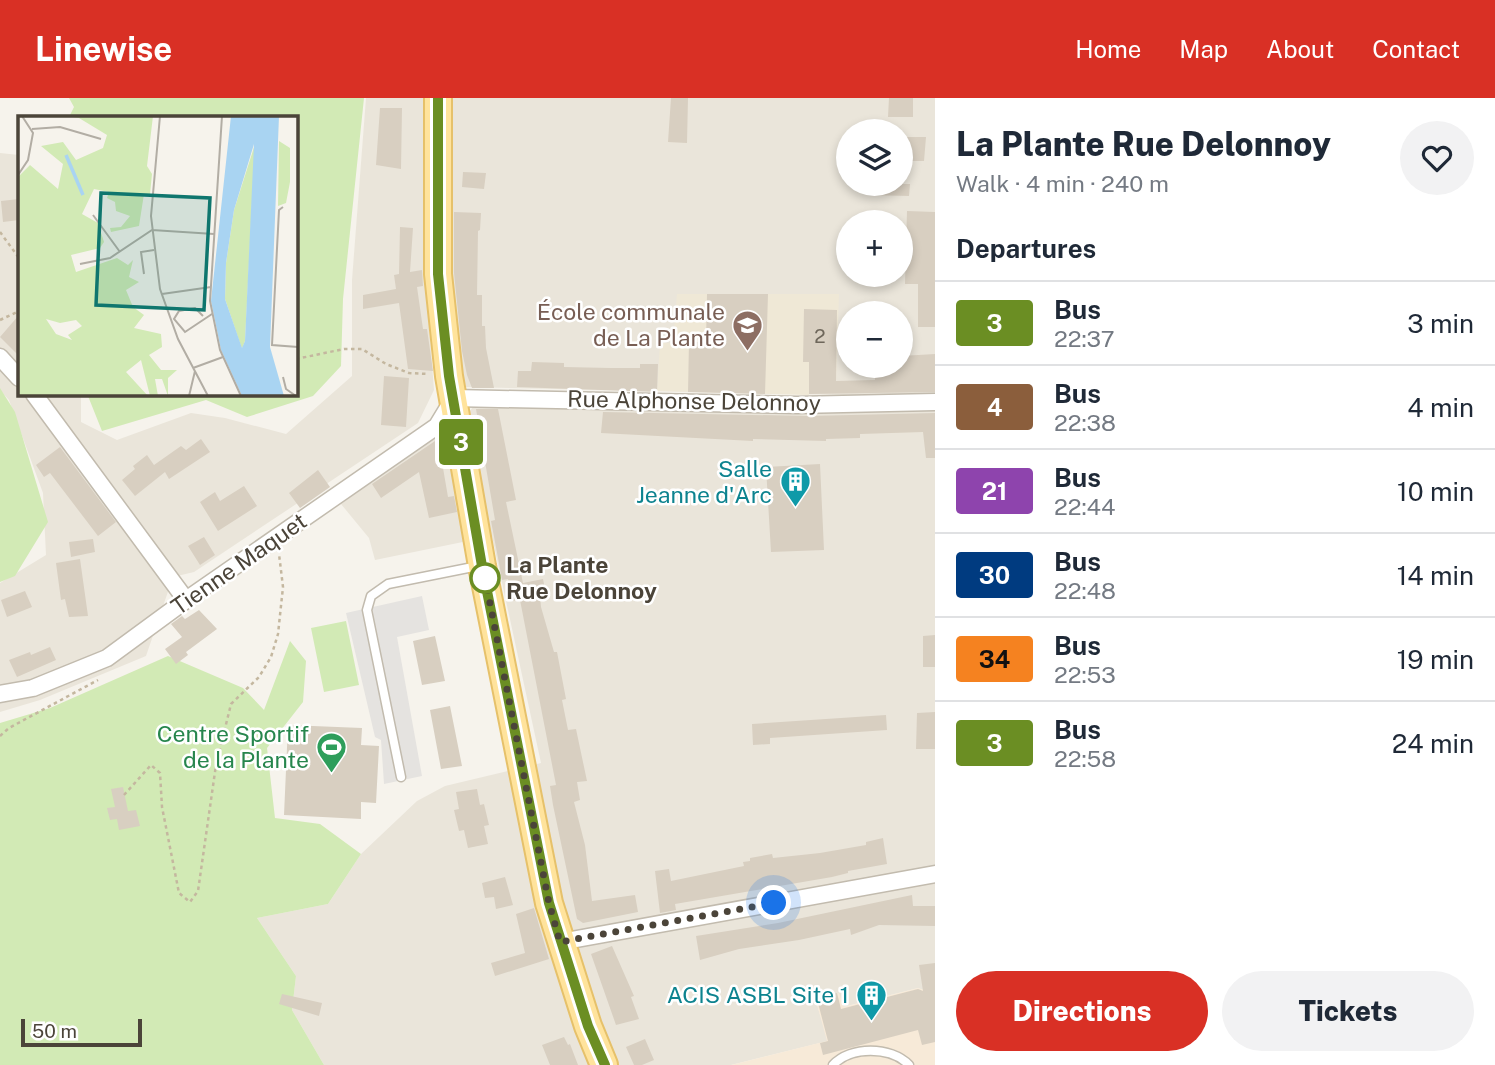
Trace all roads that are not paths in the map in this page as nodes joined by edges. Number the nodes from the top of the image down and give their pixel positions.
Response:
1 (438, 98) edge
2 (0, 357) edge
3 (18, 377) edge
4 (451, 387) junction
5 (36, 396) edge
6 (935, 402) edge
7 (482, 566) junction
8 (186, 600) junction
9 (0, 694) edge
10 (401, 777) dead end
11 (935, 874) edge
12 (560, 942) junction
13 (604, 1065) edge
14 (833, 1065) edge
15 (909, 1065) edge

1 - 4 main road
2 - 3 street
4 - 6 street, Rue Alphonse Delonnoy
4 - 7 main road
4 - 8 street, Tienne Maquet
5 - 8 street
7 - 10 lane
7 - 12 main road
8 - 9 street, Tienne Maquet
11 - 12 street
12 - 13 main road
14 - 15 lane

